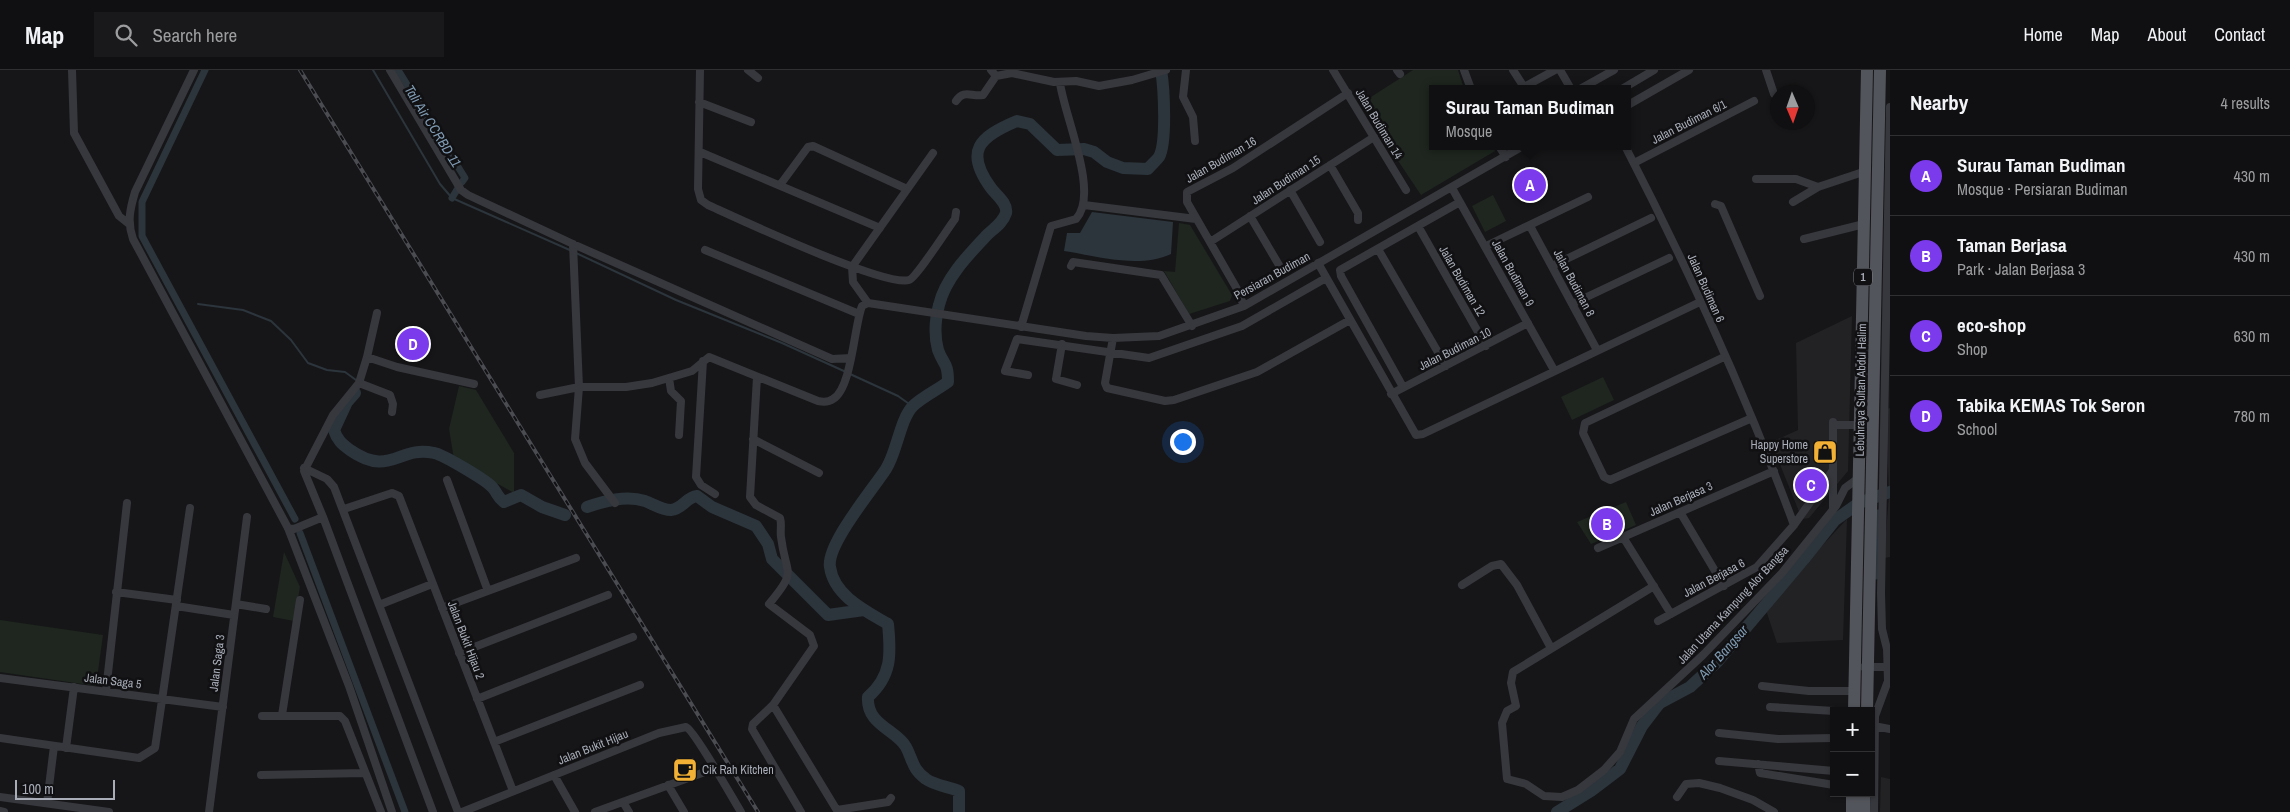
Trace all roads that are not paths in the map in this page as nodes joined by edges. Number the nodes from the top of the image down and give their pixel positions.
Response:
1 (72, 70) edge
2 (194, 70) edge
3 (390, 70) edge
4 (700, 70) edge
5 (748, 70) edge
6 (1045, 70) edge
7 (1165, 70) edge
8 (1186, 70) edge
9 (1333, 70) edge
10 (1464, 70) edge
11 (1513, 70) edge
12 (1555, 70) edge
13 (1560, 70) edge
14 (1614, 70) edge
15 (1654, 70) edge
16 (1689, 70) edge
17 (1766, 70) edge
18 (1867, 70) edge
19 (1880, 70) edge
20 (994, 73) edge
21 (758, 78) dead end
22 (1048, 80) junction
23 (1060, 83) junction
24 (1470, 85) edge
25 (1524, 85) edge
26 (1529, 85) edge
27 (1569, 85) edge
28 (1587, 85) edge
29 (1629, 85) edge
30 (1771, 85) edge
31 (1348, 93) junction
32 (956, 101) dead end
33 (1754, 101) dead end
34 (699, 102) junction
35 (1631, 103) edge
36 (1890, 107) edge
37 (751, 122) dead end
38 (1374, 137) junction
39 (1195, 140) dead end
40 (1502, 150) edge
41 (1517, 150) edge
42 (1627, 150) edge
43 (700, 152) junction
44 (933, 153) dead end
45 (1506, 157) junction
46 (1634, 164) junction
47 (1330, 165) junction
48 (1866, 171) junction
49 (1756, 179) dead end
50 (780, 185) junction
51 (1818, 187) junction
52 (1452, 188) junction
53 (907, 189) junction
54 (1290, 190) junction
55 (1406, 190) dead end
56 (1588, 196) dead end
57 (1460, 202) junction
58 (1793, 202) dead end
59 (1715, 204) dead end
60 (1084, 205) junction
61 (956, 212) dead end
62 (1250, 216) junction
63 (1651, 218) dead end
64 (1196, 219) junction
65 (1358, 220) dead end
66 (129, 224) junction
67 (1864, 224) junction
68 (1418, 226) junction
69 (1530, 226) junction
70 (880, 228) junction
71 (1804, 239) dead end
72 (1210, 242) junction
73 (1320, 242) dead end
74 (573, 245) junction
75 (1486, 246) junction
76 (1378, 249) junction
77 (706, 250) dead end
78 (1669, 258) dead end
79 (1318, 263) junction
80 (1278, 265) dead end
81 (1888, 265) edge
82 (1071, 266) dead end
83 (1552, 266) junction
84 (852, 267) junction
85 (1326, 278) junction
86 (1760, 296) dead end
87 (1888, 296) edge
88 (1700, 302) junction
89 (868, 303) junction
90 (1572, 304) junction
91 (1244, 306) junction
92 (377, 313) dead end
93 (859, 314) junction
94 (1350, 320) junction
95 (1528, 323) junction
96 (1021, 326) junction
97 (1192, 326) junction
98 (1113, 338) junction
99 (1062, 344) junction
100 (1486, 346) junction
101 (1597, 350) junction
102 (1110, 352) junction
103 (367, 357) junction
104 (1724, 357) junction
105 (703, 361) junction
106 (851, 361) junction
107 (1446, 366) junction
108 (1554, 370) junction
109 (1887, 372) edge
110 (1028, 375) dead end
111 (757, 377) junction
112 (669, 378) junction
113 (359, 383) junction
114 (474, 384) dead end
115 (1077, 384) dead end
116 (579, 387) junction
117 (1403, 387) junction
118 (1391, 394) junction
119 (540, 395) dead end
120 (392, 412) dead end
121 (1752, 418) junction
122 (1860, 425) junction
123 (679, 435) dead end
124 (753, 439) junction
125 (304, 468) junction
126 (1833, 470) junction
127 (1774, 471) junction
128 (819, 473) dead end
129 (447, 480) dead end
130 (1869, 481) junction
131 (715, 494) dead end
132 (613, 500) dead end
133 (127, 503) dead end
134 (190, 508) dead end
135 (344, 509) junction
136 (1833, 510) junction
137 (1680, 512) junction
138 (247, 516) dead end
139 (323, 517) junction
140 (1794, 524) junction
141 (1865, 525) junction
142 (288, 528) junction
143 (1623, 536) junction
144 (1598, 548) dead end
145 (576, 558) dead end
146 (432, 584) junction
147 (1462, 585) dead end
148 (1654, 586) junction
149 (1724, 586) junction
150 (488, 591) junction
151 (116, 592) junction
152 (1881, 594) junction
153 (1890, 594) edge
154 (608, 595) dead end
155 (300, 600) dead end
156 (177, 603) junction
157 (236, 604) junction
158 (379, 605) junction
159 (442, 608) junction
160 (266, 609) dead end
161 (1671, 614) junction
162 (234, 615) junction
163 (1658, 620) dead end
164 (632, 637) dead end
165 (1551, 648) junction
166 (459, 653) junction
167 (1889, 654) edge
168 (1854, 666) junction
169 (1868, 667) junction
170 (1887, 667) junction
171 (0, 678) edge
172 (640, 685) dead end
173 (1762, 686) dead end
174 (74, 687) junction
175 (106, 691) junction
176 (1854, 691) junction
177 (477, 698) junction
178 (163, 699) junction
179 (773, 705) junction
180 (223, 706) junction
181 (1770, 707) dead end
182 (1854, 707) edge
183 (1867, 707) edge
184 (1830, 711) edge
185 (1875, 714) edge
186 (282, 715) junction
187 (262, 716) dead end
188 (1875, 726) edge
189 (1890, 729) edge
190 (1720, 734) dead end
191 (0, 738) edge
192 (1830, 738) edge
193 (494, 742) junction
194 (54, 746) junction
195 (66, 748) junction
196 (1874, 752) edge
197 (1719, 761) dead end
198 (1758, 764) junction
199 (713, 769) junction
200 (1830, 771) edge
201 (365, 773) junction
202 (261, 775) dead end
203 (554, 775) junction
204 (1830, 784) edge
205 (668, 785) junction
206 (513, 791) junction
207 (0, 797) edge
208 (1852, 797) edge
209 (1864, 797) edge
210 (891, 798) dead end
211 (1677, 798) dead end
212 (623, 802) junction
213 (47, 803) junction
214 (838, 811) edge
215 (0, 812) edge
216 (4, 812) edge
217 (109, 812) edge
218 (209, 812) edge
219 (381, 812) edge
220 (392, 812) edge
221 (433, 812) edge
222 (458, 812) edge
223 (462, 812) edge
224 (575, 812) edge
225 (595, 812) edge
226 (629, 812) edge
227 (684, 812) edge
228 (741, 812) edge
229 (801, 812) edge
230 (1774, 812) edge
231 (1852, 812) edge
232 (1864, 812) edge
233 (1874, 812) edge

1 - 66 street
2 - 66 street
3 - 74 street
4 - 34 street
5 - 21 street
6 - 22 street
7 - 23 street
8 - 39 street
9 - 31 street, Jalan Budiman 14
10 - 24 street
11 - 25 street
12 - 26 street
13 - 27 street
14 - 28 street
15 - 29 street
16 - 35 street
17 - 30 street
18 - 48 main road, Lebuhraya Sultan Abdul Halim / 1
19 - 130 main road, Lebuhraya Sultan Abdul Halim / 1
20 - 22 street
20 - 32 street
22 - 23 street
23 - 60 street
31 - 38 street, Jalan Budiman 14
31 - 64 street, Jalan Budiman 16
33 - 46 street, Jalan Budiman 6/1
34 - 37 street
34 - 43 street
36 - 81 street
38 - 47 street, Jalan Budiman 15
38 - 55 street, Jalan Budiman 14
40 - 45 street
41 - 45 street, Persiaran Budiman
42 - 46 street, Jalan Budiman 6
43 - 50 street
43 - 84 street
44 - 53 street
45 - 52 street, Persiaran Budiman
46 - 88 street, Jalan Budiman 6
47 - 54 street, Jalan Budiman 15
47 - 65 street
48 - 51 street
48 - 67 main road, Lebuhraya Sultan Abdul Halim / 1
49 - 51 street
50 - 53 street
50 - 70 street
51 - 58 street
52 - 57 street, Jalan Budiman 9
52 - 79 street, Persiaran Budiman
53 - 70 street
54 - 62 street, Jalan Budiman 15
54 - 73 street
56 - 69 street
57 - 68 street
57 - 75 street, Jalan Budiman 9
59 - 86 street
60 - 64 street
60 - 96 street
61 - 84 street
62 - 72 street, Jalan Budiman 15
62 - 80 street
63 - 83 street
64 - 72 street, Jalan Budiman 16
66 - 142 street
67 - 71 street
67 - 122 main road, Lebuhraya Sultan Abdul Halim / 1
68 - 76 street
68 - 100 street, Jalan Budiman 12
69 - 75 street
69 - 83 street, Jalan Budiman 8
70 - 84 street
72 - 91 street, Jalan Budiman 16
74 - 106 street
74 - 116 street
75 - 95 street, Jalan Budiman 9
76 - 107 street
76 - 117 street
77 - 93 street
78 - 90 street
79 - 85 street
79 - 91 street, Persiaran Budiman
81 - 87 street
82 - 97 street
83 - 90 street, Jalan Budiman 8
84 - 89 street
85 - 94 street
85 - 102 street
87 - 109 street
88 - 101 street
88 - 104 street, Jalan Budiman 6
89 - 93 street
89 - 96 street, Persiaran Budiman
90 - 101 street, Jalan Budiman 8
91 - 97 street, Persiaran Budiman
92 - 103 street
93 - 106 street
94 - 102 street
94 - 118 street
95 - 100 street, Jalan Budiman 10
95 - 108 street, Jalan Budiman 9
96 - 98 street, Persiaran Budiman
97 - 98 street, Persiaran Budiman
98 - 102 street
99 - 102 street
99 - 110 street
99 - 115 street
100 - 107 street, Jalan Budiman 10
101 - 108 street
103 - 113 street
103 - 114 street
104 - 121 street, Jalan Budiman 6
104 - 121 street
105 - 111 street
105 - 112 street
105 - 131 street
106 - 111 street
107 - 117 street, Jalan Budiman 10
108 - 118 street
109 - 130 street
111 - 124 street
112 - 116 street
112 - 123 street
113 - 120 street
113 - 125 street
116 - 119 street
116 - 132 street
117 - 118 street, Jalan Budiman 10
121 - 127 street, Jalan Budiman 6
122 - 126 street
122 - 130 main road, Lebuhraya Sultan Abdul Halim / 1
124 - 128 street
124 - 179 street
125 - 135 street
125 - 139 street
126 - 136 street
126 - 140 street, Jalan Berjasa 6
127 - 137 street, Jalan Berjasa 3
127 - 140 street, Jalan Budiman 6
129 - 150 street
130 - 136 street, Jalan Utama Kampung Alor Bangsa
130 - 141 main road, Lebuhraya Sultan Abdul Halim / 1
130 - 152 street
133 - 151 street
134 - 156 street
135 - 146 street, Jalan Bukit Hijau 2
135 - 158 street
136 - 165 street, Jalan Utama Kampung Alor Bangsa
137 - 143 street, Jalan Berjasa 3
137 - 149 street
138 - 157 street, Jalan Saga 3
139 - 142 street
139 - 221 street
140 - 149 street, Jalan Berjasa 6
141 - 168 main road, Lebuhraya Sultan Abdul Halim / 1
141 - 169 main road, Lebuhraya Sultan Abdul Halim / 1
142 - 220 street
143 - 144 street, Jalan Berjasa 3
143 - 148 street
145 - 150 street
146 - 158 street
146 - 159 street, Jalan Bukit Hijau 2
147 - 165 street
148 - 161 street
148 - 165 street
149 - 161 street, Jalan Berjasa 6
150 - 159 street
151 - 156 street
151 - 175 street
152 - 153 street
152 - 167 street
154 - 166 street
155 - 186 street
156 - 162 street
156 - 178 street
157 - 160 street
157 - 162 street, Jalan Saga 3
158 - 222 street
159 - 166 street, Jalan Bukit Hijau 2
161 - 163 street, Jalan Berjasa 6
162 - 180 street, Jalan Saga 3
164 - 177 street
166 - 177 street, Jalan Bukit Hijau 2
167 - 170 street
168 - 169 street
168 - 176 main road, Lebuhraya Sultan Abdul Halim / 1
169 - 170 street
169 - 183 main road, Lebuhraya Sultan Abdul Halim / 1
170 - 185 street
171 - 174 street, Jalan Saga 5
172 - 193 street
173 - 176 street
174 - 175 street, Jalan Saga 5
174 - 195 street
175 - 178 street, Jalan Saga 5
176 - 182 main road, Lebuhraya Sultan Abdul Halim / 1
177 - 193 street, Jalan Bukit Hijau 2
178 - 180 street, Jalan Saga 5
178 - 195 street
179 - 214 street
179 - 229 street
180 - 218 street, Jalan Saga 3
181 - 184 street
186 - 187 street
186 - 201 street
188 - 189 street
190 - 192 street
191 - 194 street
193 - 206 street, Jalan Bukit Hijau 2
194 - 195 street
194 - 213 street
196 - 233 street
197 - 198 street
198 - 200 street
198 - 204 street
199 - 203 street, Jalan Bukit Hijau
199 - 205 street
199 - 228 street
201 - 202 street
201 - 219 street
203 - 206 street, Jalan Bukit Hijau
203 - 224 street
205 - 212 street
205 - 227 street
206 - 223 street, Jalan Bukit Hijau
207 - 213 street
208 - 231 main road
209 - 232 main road
210 - 214 street
211 - 230 street
212 - 225 street
212 - 226 street
213 - 217 street
215 - 216 street

